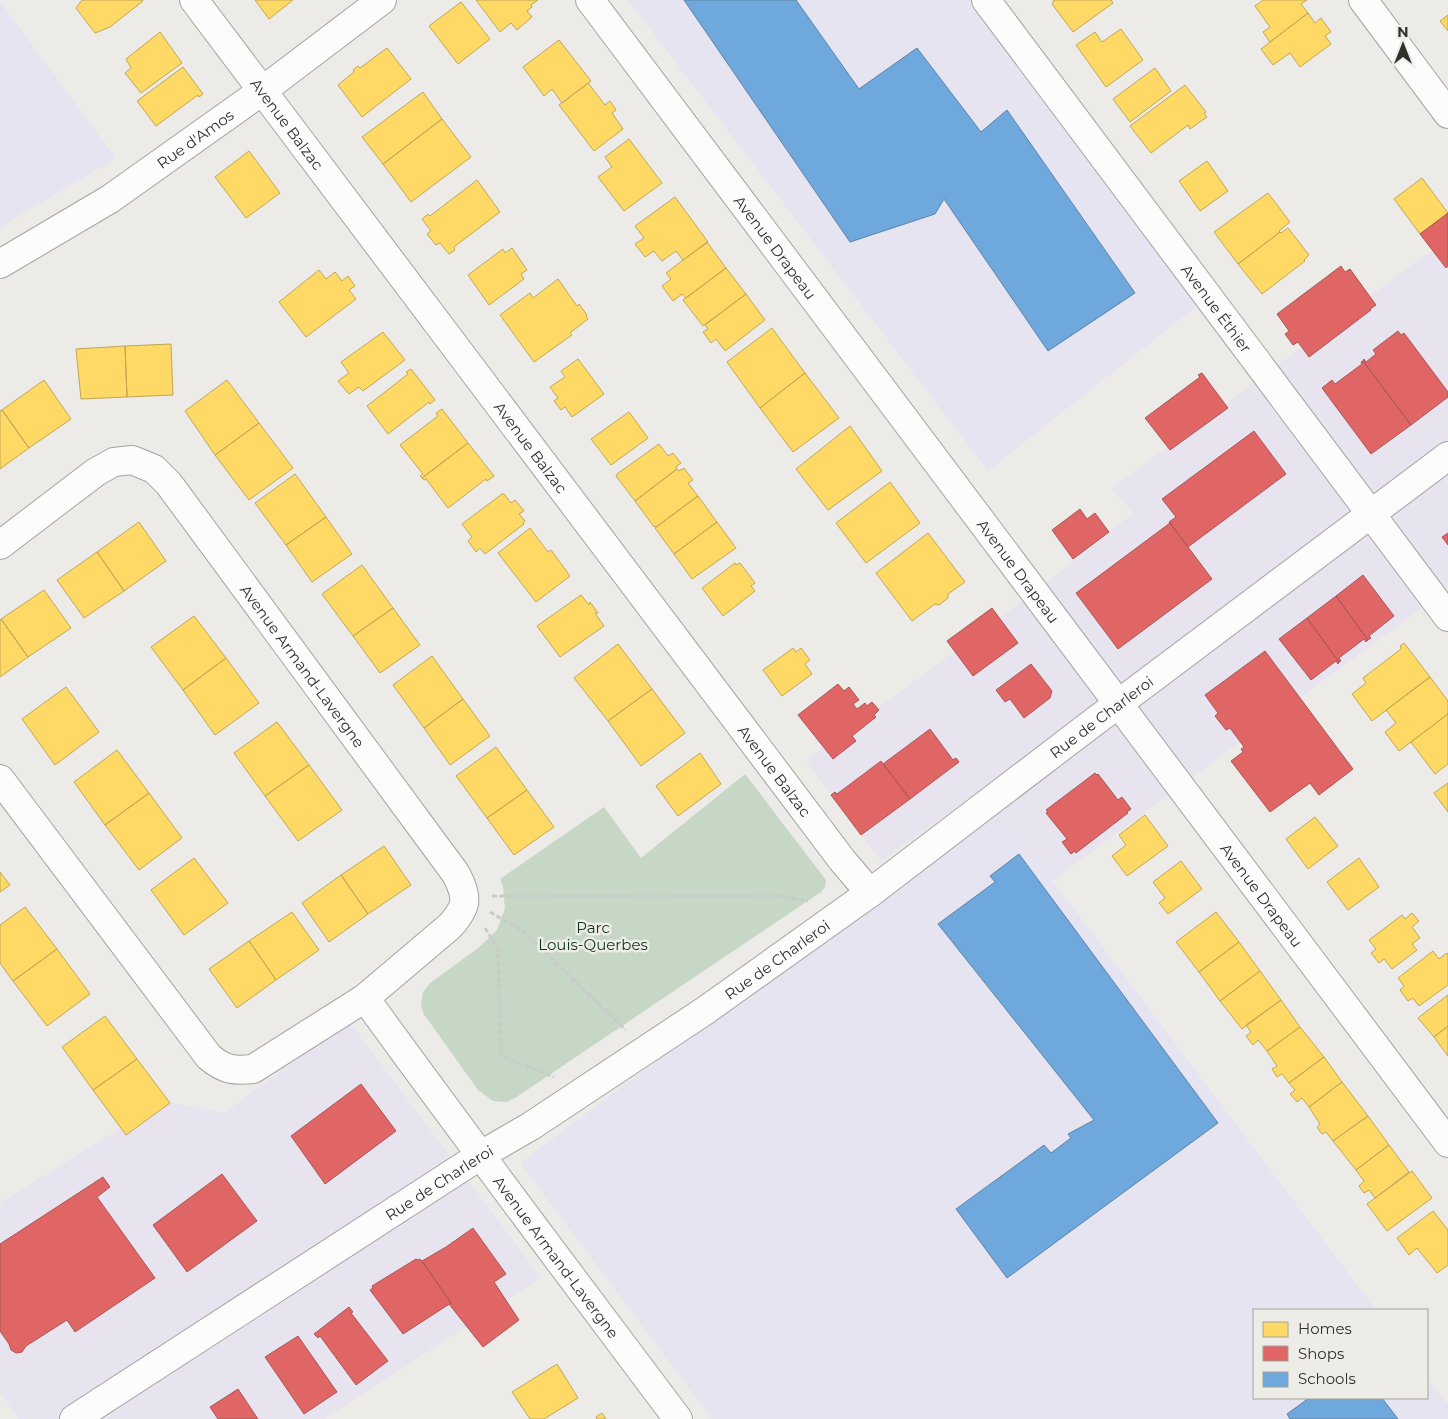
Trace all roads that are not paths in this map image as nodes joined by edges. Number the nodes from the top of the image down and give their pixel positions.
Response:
1 (194, 0) edge
2 (382, 0) edge
3 (590, 0) edge
4 (986, 0) edge
5 (1362, 0) edge
6 (262, 91) junction
7 (1448, 114) edge
8 (0, 264) edge
9 (1448, 456) edge
10 (1371, 514) junction
11 (0, 545) edge
12 (1448, 618) edge
13 (1118, 704) junction
14 (0, 779) edge
15 (870, 893) junction
16 (365, 998) junction
17 (1448, 1143) edge
18 (481, 1155) junction
19 (74, 1419) edge
20 (678, 1419) edge

1 - 6 street, Avenue Balzac
2 - 6 street, Rue d'Amos
3 - 13 street, Avenue Drapeau
4 - 10 street, Avenue Éthier
5 - 7 street
6 - 8 street, Rue d'Amos
6 - 15 street, Avenue Balzac
9 - 10 street, Rue de Charleroi
10 - 12 street, Avenue Éthier
10 - 13 street, Rue de Charleroi
11 - 16 street, Avenue Armand-Lavergne
13 - 15 street, Rue de Charleroi
13 - 17 street, Avenue Drapeau
14 - 16 street
15 - 18 street, Rue de Charleroi
16 - 18 street, Avenue Armand-Lavergne
18 - 19 street, Rue de Charleroi
18 - 20 street, Avenue Armand-Lavergne

